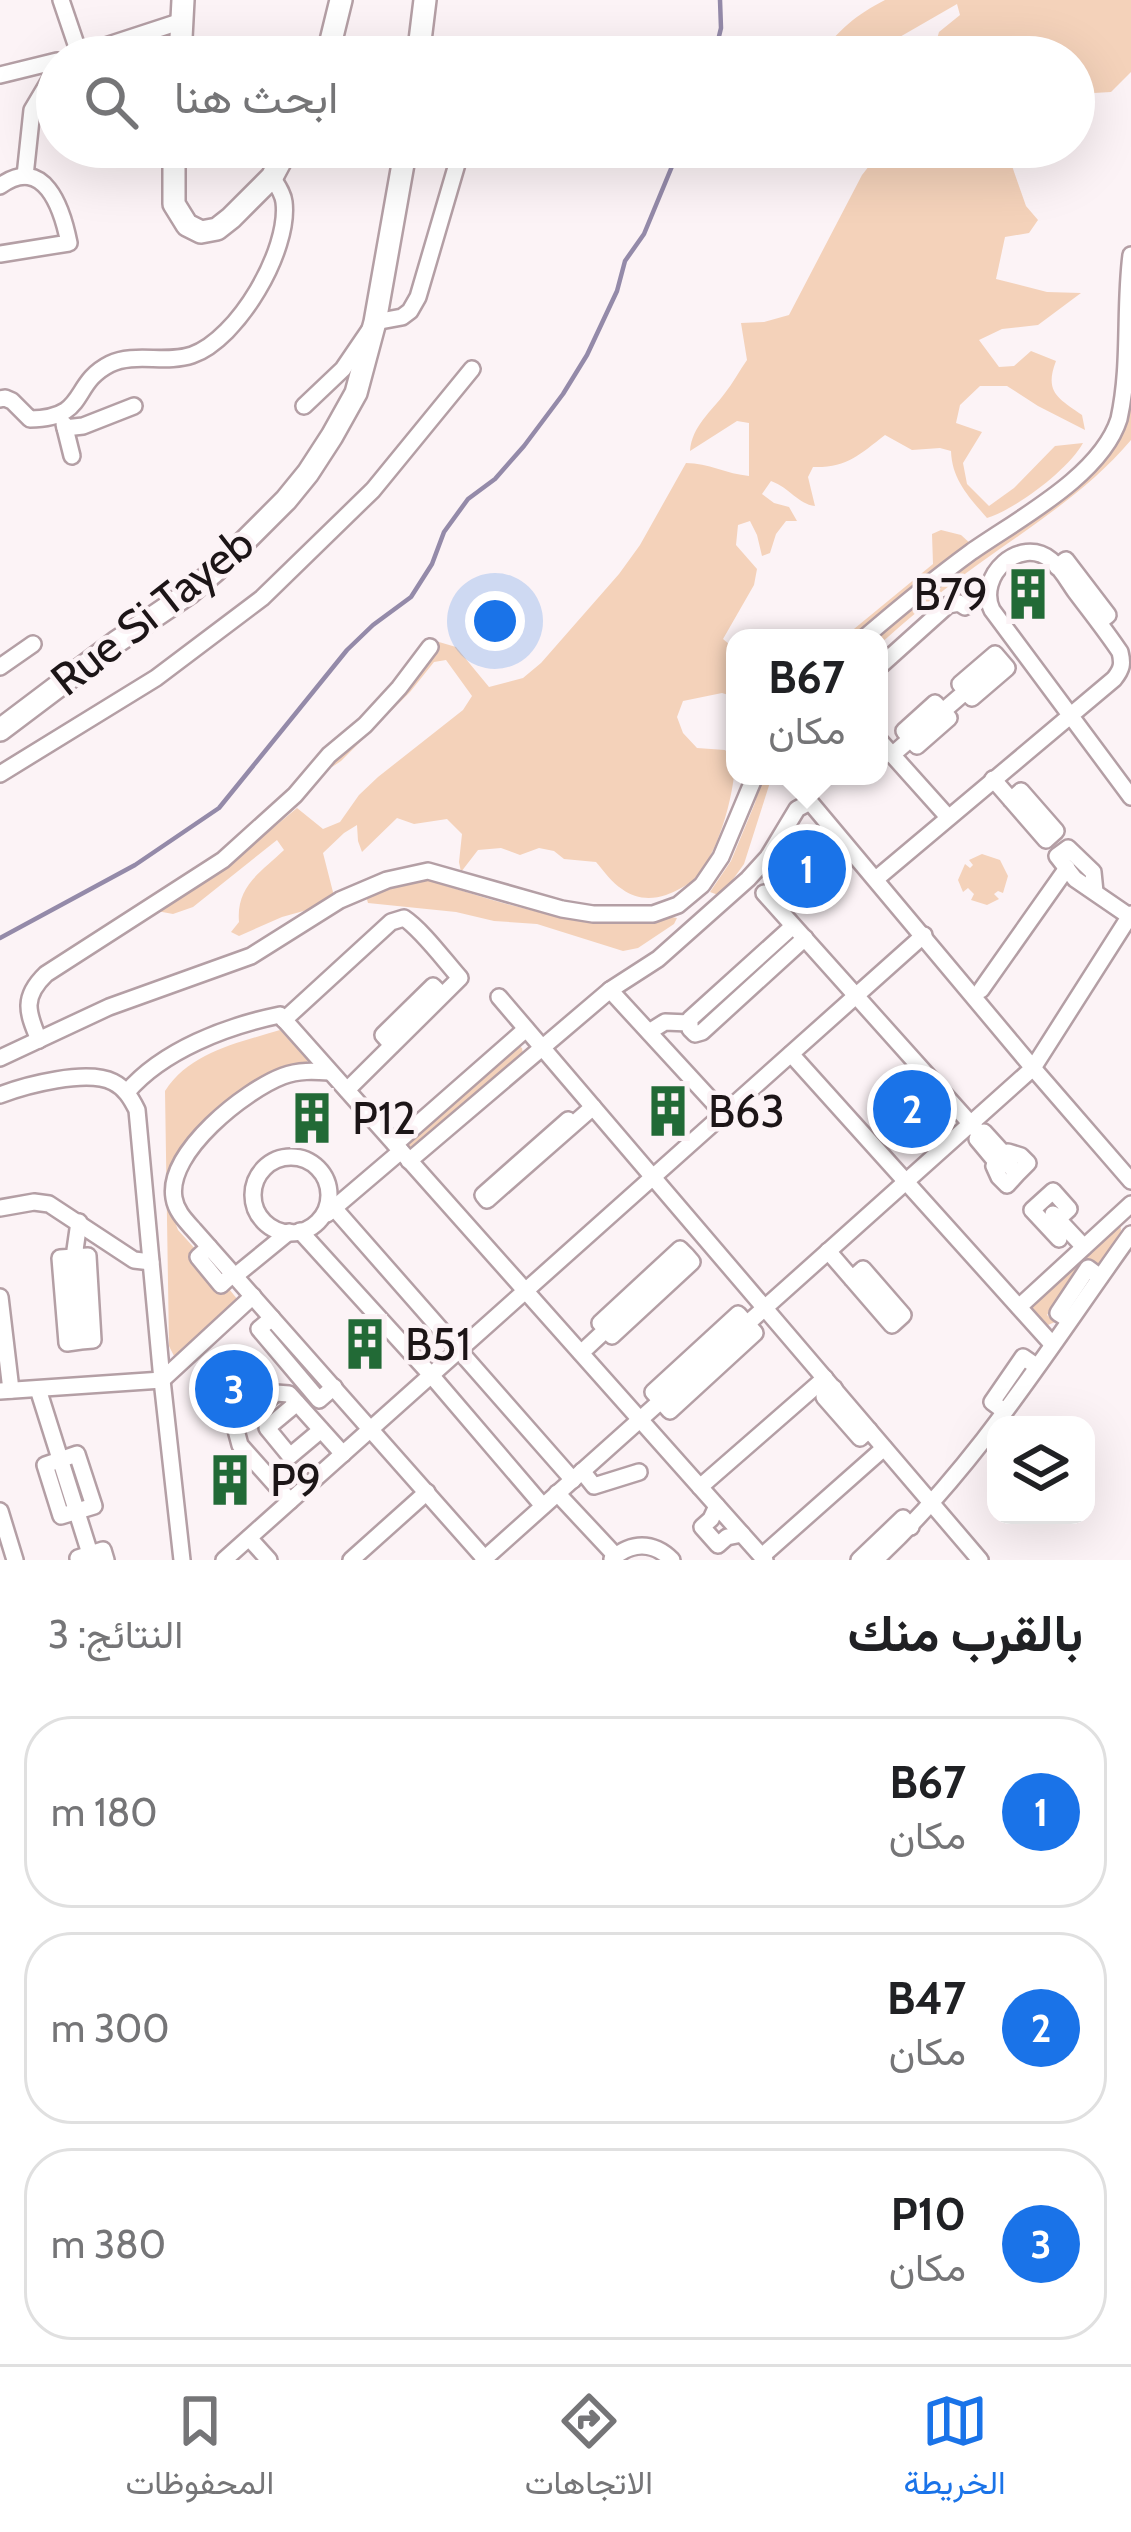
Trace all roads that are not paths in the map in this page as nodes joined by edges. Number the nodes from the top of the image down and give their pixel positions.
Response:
1 (61, 0) edge
2 (341, 0) edge
3 (425, 0) edge
4 (182, 10) edge
5 (71, 36) edge
6 (121, 36) edge
7 (332, 36) edge
8 (421, 36) edge
9 (36, 67) edge
10 (0, 76) edge
11 (36, 103) edge
12 (174, 168) edge
13 (276, 168) edge
14 (402, 168) edge
15 (456, 168) edge
16 (25, 176) junction
17 (272, 177) junction
18 (0, 186) edge
19 (0, 254) edge
20 (1131, 255) edge
21 (375, 322) junction
22 (472, 369) dead end
23 (0, 399) edge
24 (134, 406) dead end
25 (304, 406) dead end
26 (63, 422) junction
27 (72, 456) dead end
28 (965, 607) dead end
29 (874, 629) edge
30 (33, 644) dead end
31 (430, 647) dead end
32 (888, 659) edge
33 (1001, 661) dead end
34 (0, 667) edge
35 (1070, 714) junction
36 (0, 730) edge
37 (888, 750) edge
38 (892, 755) junction
39 (0, 774) edge
40 (993, 779) junction
41 (751, 785) edge
42 (1131, 796) edge
43 (1011, 800) dead end
44 (948, 817) junction
45 (876, 879) junction
46 (764, 893) dead end
47 (1130, 915) edge
48 (799, 932) junction
49 (924, 935) junction
50 (610, 990) junction
51 (981, 990) dead end
52 (856, 996) junction
53 (499, 997) dead end
54 (284, 1020) junction
55 (526, 1030) junction
56 (649, 1032) junction
57 (39, 1040) junction
58 (541, 1046) junction
59 (791, 1054) junction
60 (0, 1058) edge
61 (1033, 1068) junction
62 (330, 1072) junction
63 (347, 1090) junction
64 (127, 1091) junction
65 (0, 1095) edge
66 (593, 1107) junction
67 (724, 1114) junction
68 (975, 1129) junction
69 (402, 1152) junction
70 (1017, 1174) dead end
71 (653, 1177) junction
72 (906, 1181) junction
73 (1131, 1181) edge
74 (488, 1200) dead end
75 (1131, 1204) edge
76 (0, 1208) edge
77 (334, 1208) junction
78 (320, 1220) junction
79 (79, 1222) junction
80 (268, 1224) junction
81 (1058, 1228) junction
82 (295, 1232) junction
83 (1131, 1234) edge
84 (1084, 1247) junction
85 (828, 1251) junction
86 (263, 1253) junction
87 (686, 1255) dead end
88 (74, 1257) junction
89 (151, 1262) junction
90 (234, 1275) junction
91 (852, 1279) dead end
92 (526, 1291) junction
93 (0, 1297) edge
94 (254, 1297) junction
95 (1019, 1307) junction
96 (764, 1308) junction
97 (747, 1324) junction
98 (1052, 1344) junction
99 (459, 1350) junction
100 (581, 1353) junction
101 (431, 1376) junction
102 (162, 1380) junction
103 (829, 1383) junction
104 (38, 1389) junction
105 (6, 1391) edge
106 (661, 1401) junction
107 (297, 1402) junction
108 (640, 1420) junction
109 (372, 1429) junction
110 (321, 1430) junction
111 (884, 1448) junction
112 (343, 1454) junction
113 (61, 1460) junction
114 (639, 1472) dead end
115 (578, 1476) junction
116 (700, 1487) junction
117 (428, 1492) junction
118 (557, 1493) junction
119 (290, 1501) junction
120 (932, 1502) junction
121 (543, 1506) junction
122 (717, 1506) junction
123 (0, 1511) edge
124 (77, 1511) junction
125 (398, 1519) junction
126 (912, 1526) junction
127 (742, 1534) junction
128 (249, 1538) junction
129 (613, 1558) edge
130 (764, 1558) edge
131 (92, 1559) edge
132 (485, 1559) edge
133 (15, 1560) edge
134 (182, 1560) edge
135 (224, 1560) edge
136 (269, 1560) edge
137 (340, 1560) edge
138 (351, 1560) edge
139 (362, 1560) edge
140 (672, 1560) edge
141 (859, 1560) edge
142 (875, 1560) edge
143 (890, 1560) edge
144 (980, 1560) edge

1 - 5 street
2 - 7 main road
3 - 8 main road
4 - 6 street
9 - 10 street
11 - 16 street
12 - 17 main road
13 - 17 main road
14 - 21 main road, Rue Si Tayeb
15 - 21 street
16 - 18 street
16 - 19 street
17 - 26 street
20 - 29 street
21 - 25 street
21 - 36 main road, Rue Si Tayeb
22 - 39 street
23 - 26 street
24 - 26 street
26 - 27 street
28 - 32 street
30 - 34 street
31 - 57 street
33 - 38 street
35 - 35 street
35 - 40 street
35 - 42 street
37 - 38 street
38 - 44 street
40 - 43 street
40 - 44 street
41 - 57 street
44 - 45 street
45 - 49 street
45 - 50 street
46 - 48 street
47 - 51 street
47 - 61 street
48 - 52 street
48 - 56 street
49 - 52 street
49 - 61 street
50 - 56 street
50 - 58 street
52 - 59 street
52 - 68 street
53 - 55 street
54 - 62 street
54 - 63 street
54 - 64 street
55 - 58 street
55 - 69 street
56 - 67 street
57 - 60 street
58 - 66 street
58 - 69 street
59 - 67 street
59 - 72 street
61 - 68 street
61 - 73 street
62 - 63 street
62 - 90 street
63 - 69 street
64 - 65 street
64 - 89 street
66 - 71 street
66 - 74 street
67 - 71 street
68 - 70 street
68 - 72 street
69 - 77 street
69 - 92 street
71 - 92 street
71 - 96 street
72 - 85 street
72 - 95 street
75 - 84 street
76 - 79 street
77 - 78 street
77 - 99 street
78 - 80 street
78 - 82 street
79 - 88 street
79 - 89 street
80 - 82 street
80 - 86 street
81 - 81 street
81 - 84 street
82 - 86 street
82 - 101 street
83 - 98 street
84 - 95 street
85 - 91 street
85 - 96 street
86 - 90 street
87 - 100 street
88 - 88 street
89 - 102 street
90 - 94 street
92 - 99 street
92 - 100 street
93 - 105 street
94 - 102 street
94 - 109 street
95 - 98 street
96 - 97 street
96 - 103 street
97 - 106 street
97 - 106 street
98 - 120 street
99 - 101 street
99 - 115 street
100 - 108 street
101 - 109 street
101 - 121 street
102 - 104 street
102 - 134 street
103 - 111 street
103 - 116 street
104 - 105 street
104 - 113 street
106 - 108 street
107 - 110 street
107 - 110 street
107 - 119 street
108 - 115 street
108 - 116 street
109 - 112 street
109 - 117 street
110 - 112 street
111 - 120 street
111 - 130 street
112 - 119 street
113 - 124 street
113 - 124 street
114 - 115 street
115 - 118 street
116 - 122 street
117 - 125 street
117 - 132 street
118 - 121 street
118 - 129 street
119 - 128 street
120 - 126 street
120 - 144 street
121 - 132 street
122 - 127 street
122 - 127 street
123 - 133 street
124 - 131 street
125 - 137 street
125 - 138 street
125 - 139 street
126 - 141 street
126 - 142 street
126 - 143 street
127 - 130 street
128 - 135 street
128 - 136 street
129 - 140 street

